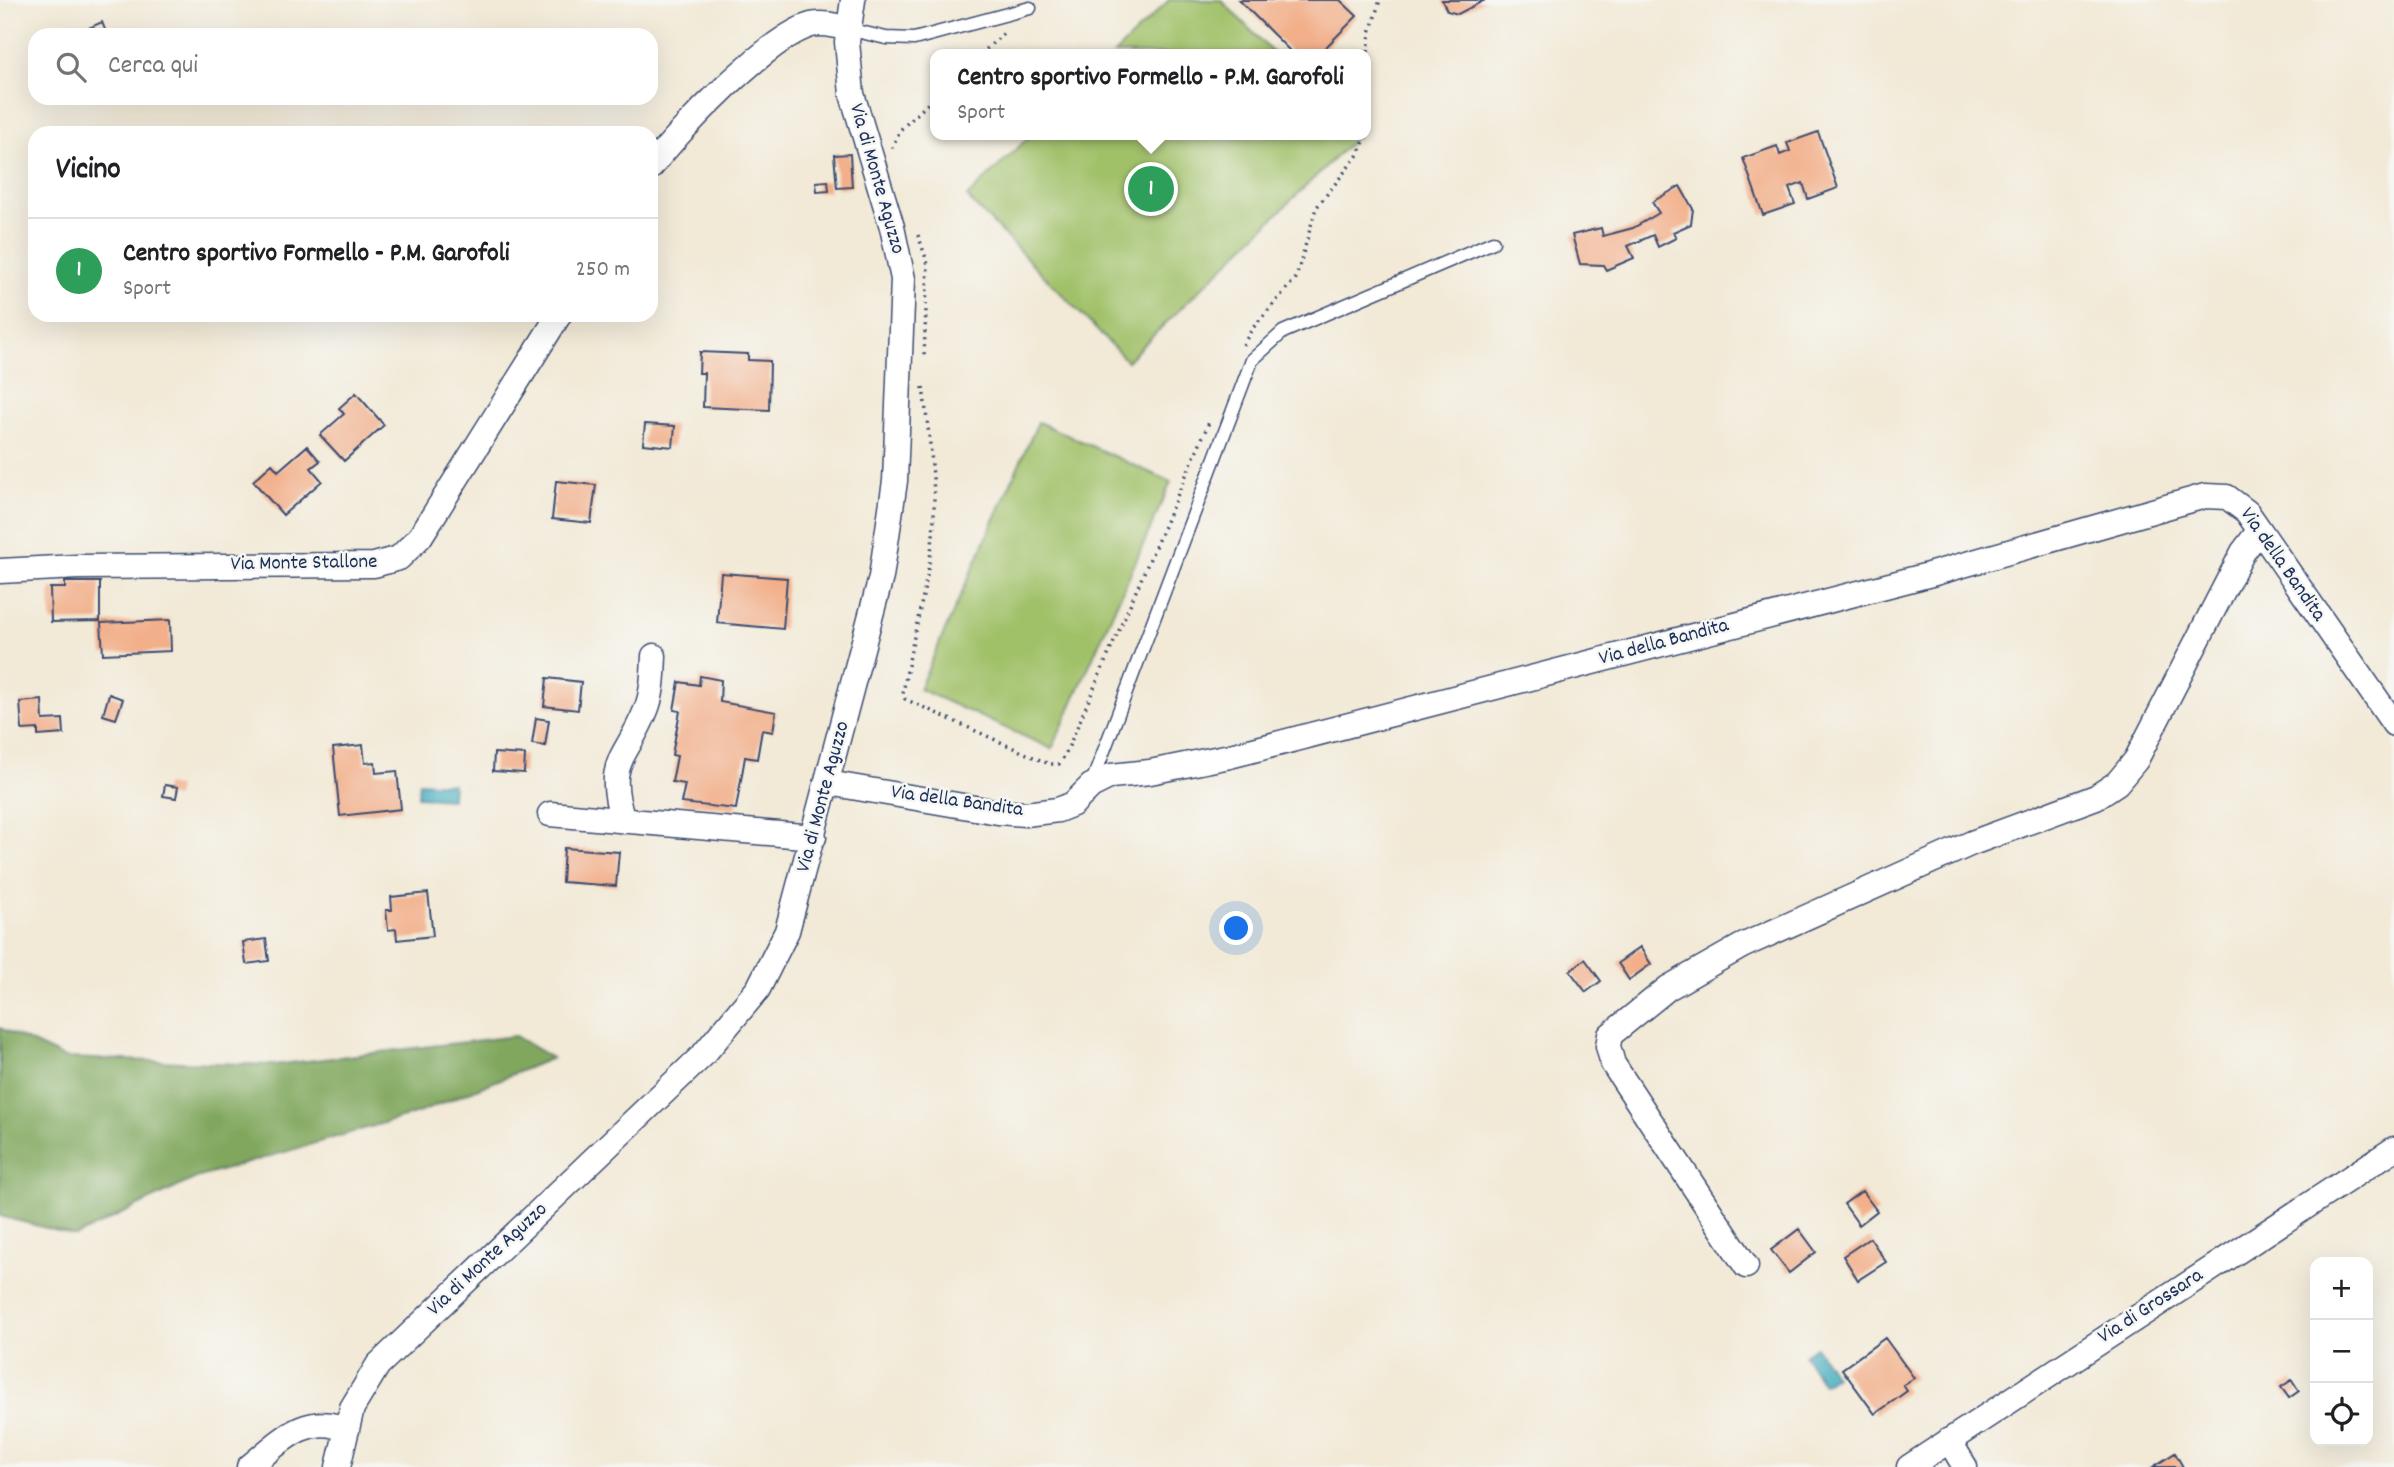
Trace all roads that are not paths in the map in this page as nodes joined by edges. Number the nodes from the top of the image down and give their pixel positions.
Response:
1 (853, 0) edge
2 (1030, 8) dead end
3 (848, 29) junction
4 (658, 159) edge
5 (1493, 242) dead end
6 (555, 322) edge
7 (2259, 531) junction
8 (0, 572) edge
9 (654, 656) dead end
10 (2394, 724) edge
11 (828, 783) junction
12 (1091, 786) junction
13 (550, 814) dead end
14 (623, 821) junction
15 (814, 837) junction
16 (2394, 1149) edge
17 (1746, 1266) dead end
18 (347, 1430) junction
19 (1949, 1440) junction
20 (249, 1467) edge
21 (338, 1467) edge
22 (1909, 1467) edge
23 (1965, 1467) edge

1 - 3 street, Via di Monte Aguzzo
2 - 3 lane
3 - 4 street
3 - 11 street, Via di Monte Aguzzo
5 - 12 lane
6 - 8 street, Via Monte Stallone
7 - 10 street, Via della Bandita
7 - 12 street, Via della Bandita
7 - 17 street
9 - 14 street
11 - 12 street, Via della Bandita
11 - 15 street, Via di Monte Aguzzo
13 - 14 street
14 - 15 street
15 - 18 street, Via di Monte Aguzzo
16 - 19 street, Via di Grossara
18 - 20 street
18 - 21 street, Via di Monte Aguzzo
19 - 22 street, Via di Grossara
19 - 23 street

